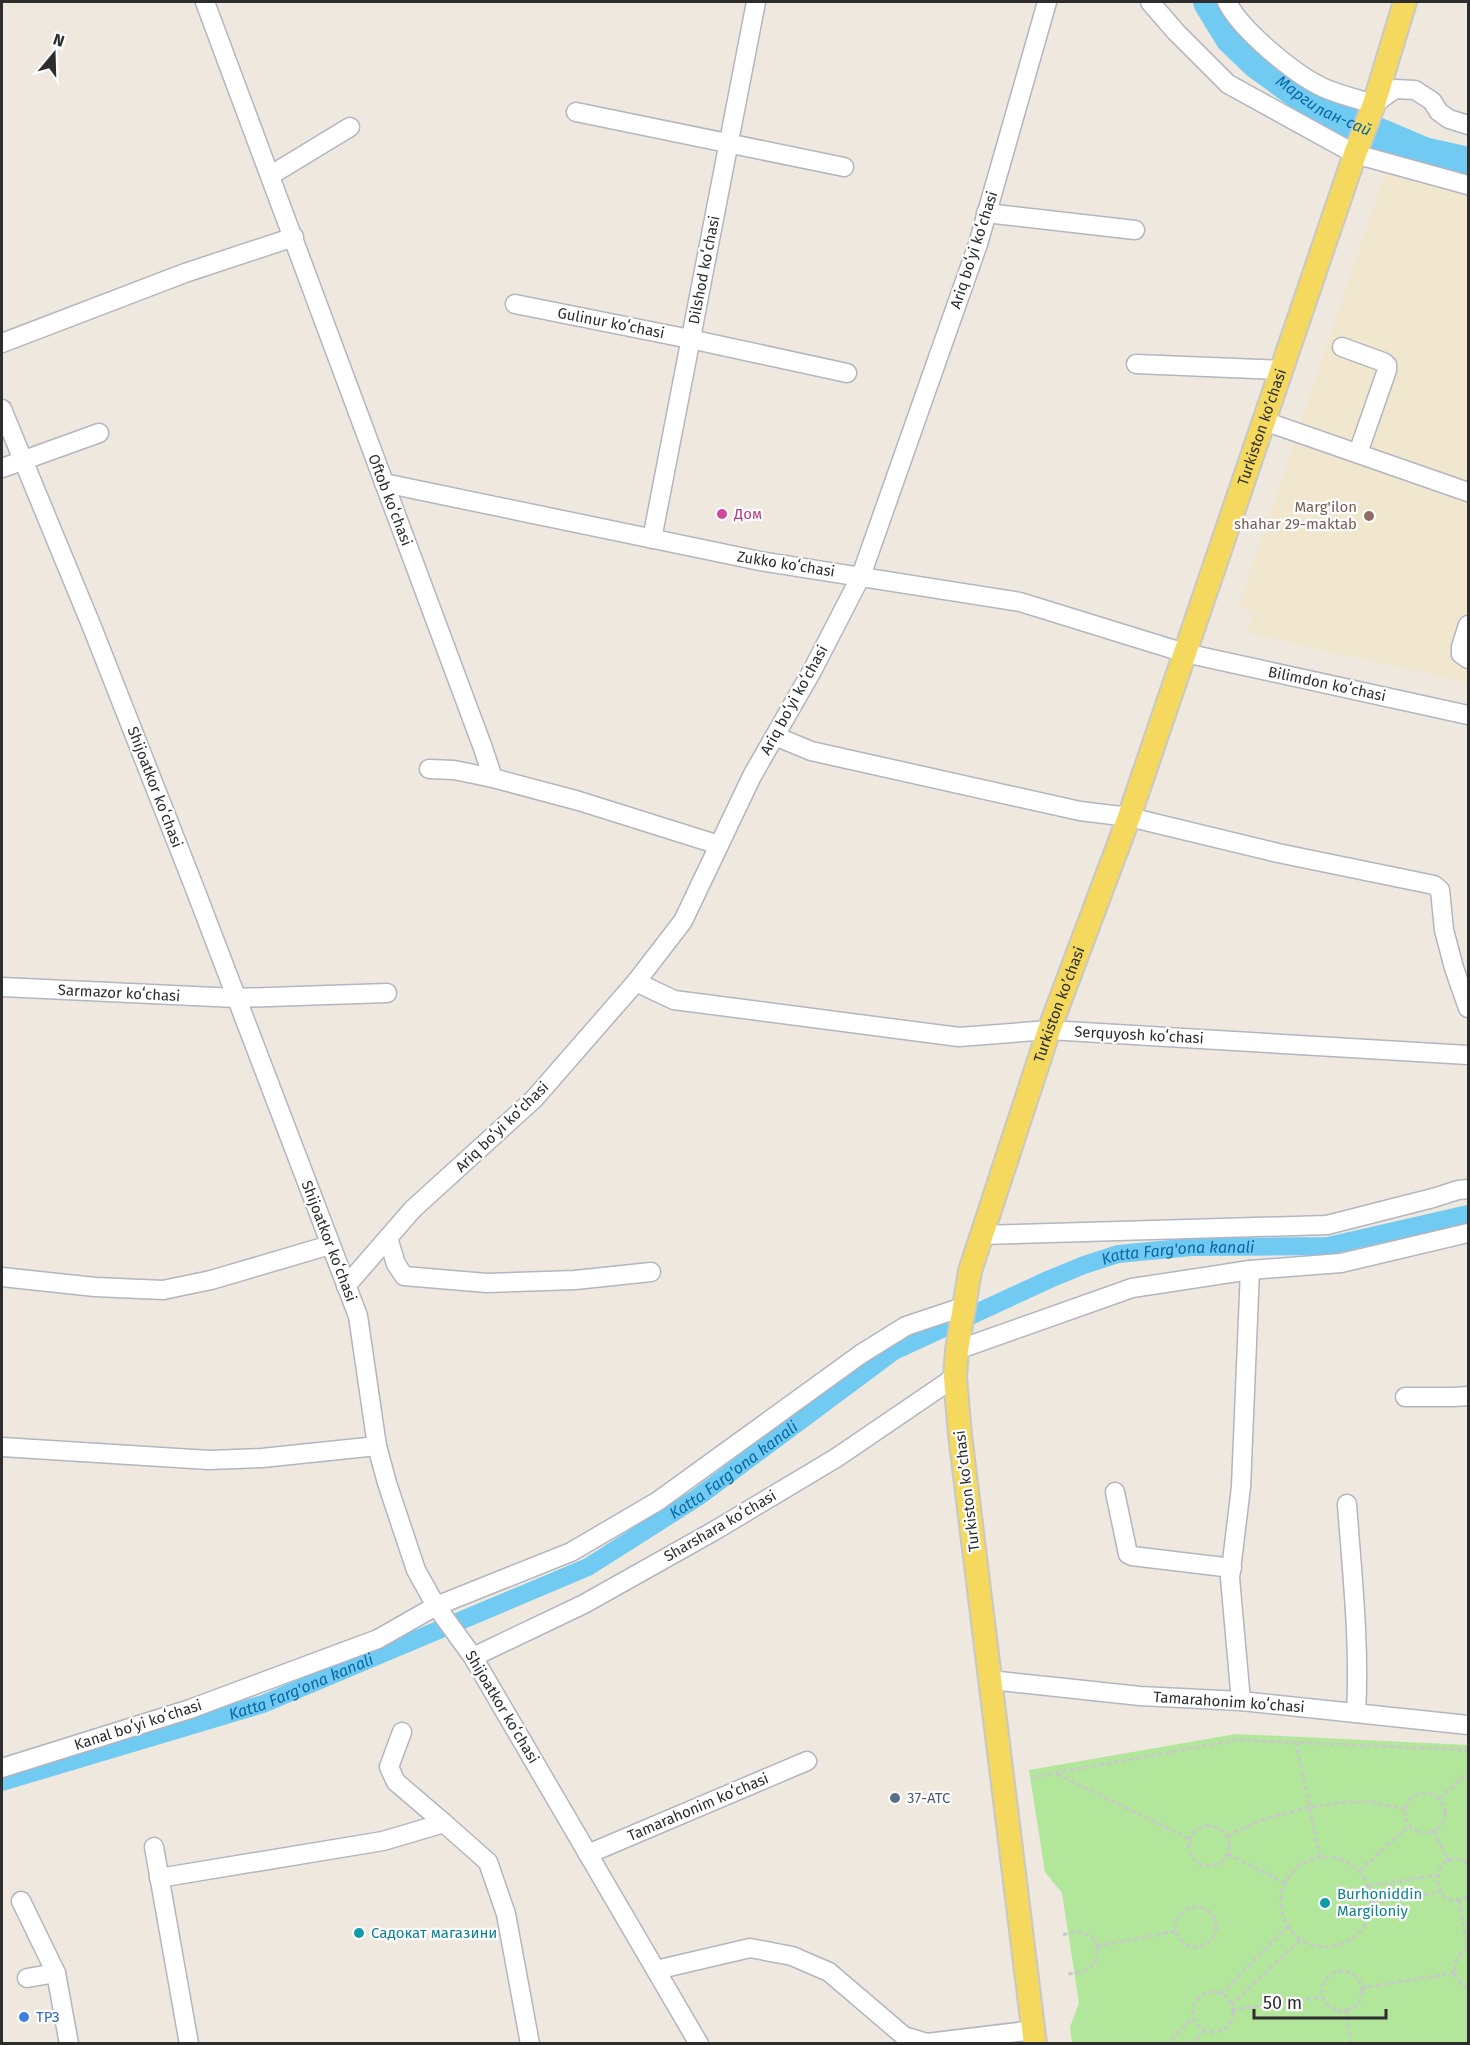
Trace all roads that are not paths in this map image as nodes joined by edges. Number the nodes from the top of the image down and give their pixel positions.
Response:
1 (205, 2) edge
2 (756, 2) edge
3 (1047, 2) edge
4 (1150, 2) edge
5 (1227, 2) edge
6 (1405, 2) edge
7 (1374, 104) junction
8 (576, 112) dead end
9 (1468, 125) edge
10 (350, 127) dead end
11 (728, 144) junction
12 (1354, 154) junction
13 (844, 167) dead end
14 (271, 175) junction
15 (1468, 185) edge
16 (987, 213) junction
17 (1136, 230) dead end
18 (294, 237) junction
19 (514, 304) dead end
20 (690, 339) junction
21 (2, 343) edge
22 (1342, 347) dead end
23 (1136, 364) dead end
24 (1281, 370) junction
25 (847, 373) dead end
26 (2, 409) edge
27 (1264, 421) junction
28 (99, 433) dead end
29 (1358, 453) junction
30 (23, 459) junction
31 (2, 468) edge
32 (384, 483) junction
33 (1468, 492) edge
34 (652, 539) junction
35 (861, 576) junction
36 (1468, 625) edge
37 (1185, 653) junction
38 (1468, 659) edge
39 (1468, 715) edge
40 (775, 736) junction
41 (429, 769) dead end
42 (493, 778) junction
43 (1129, 817) junction
44 (719, 845) junction
45 (636, 981) junction
46 (2, 987) edge
47 (387, 993) dead end
48 (236, 998) junction
49 (1468, 1008) edge
50 (1049, 1030) junction
51 (1468, 1054) edge
52 (1468, 1189) edge
53 (1468, 1233) edge
54 (982, 1235) junction
55 (388, 1238) junction
56 (330, 1245) junction
57 (1250, 1270) junction
58 (651, 1272) dead end
59 (2, 1277) edge
60 (346, 1286) junction
61 (963, 1306) junction
62 (957, 1350) junction
63 (955, 1377) junction
64 (1468, 1396) edge
65 (1405, 1397) dead end
66 (376, 1446) junction
67 (2, 1447) edge
68 (1115, 1492) dead end
69 (1347, 1504) dead end
70 (1232, 1568) junction
71 (436, 1606) junction
72 (473, 1657) junction
73 (990, 1680) junction
74 (1241, 1701) junction
75 (1356, 1713) junction
76 (1468, 1725) edge
77 (402, 1732) dead end
78 (807, 1761) dead end
79 (2, 1768) edge
80 (444, 1823) junction
81 (154, 1847) dead end
82 (588, 1854) junction
83 (159, 1878) junction
84 (21, 1901) dead end
85 (656, 1970) junction
86 (56, 1973) junction
87 (27, 1978) dead end
88 (1034, 2037) edge
89 (69, 2043) edge
90 (189, 2043) edge
91 (530, 2043) edge
92 (699, 2043) edge

1 - 14 street, Oftob koʻchasi
2 - 11 street, Dilshod koʻchasi
3 - 16 street, Ariq boʻyi koʻchasi
4 - 12 street
5 - 7 street
6 - 7 main road, Turkiston ko’chasi
7 - 9 street
7 - 12 main road, Turkiston ko’chasi
8 - 11 street
10 - 14 street
11 - 13 street
11 - 20 street, Dilshod koʻchasi
12 - 15 street
12 - 24 main road, Turkiston ko’chasi
14 - 18 street, Oftob koʻchasi
16 - 17 street
16 - 35 street, Ariq boʻyi koʻchasi
18 - 21 street
18 - 32 street, Oftob koʻchasi
19 - 20 street, Gulinur koʻchasi
20 - 25 street, Gulinur koʻchasi
20 - 34 street, Dilshod koʻchasi
22 - 29 street
23 - 24 street
24 - 27 main road, Turkiston ko’chasi
26 - 30 street, Shijoatkor koʻchasi
27 - 29 street
27 - 37 main road, Turkiston ko’chasi
28 - 30 street
29 - 33 street
30 - 31 street
30 - 48 street, Shijoatkor koʻchasi
32 - 34 street, Zukko koʻchasi
32 - 42 street, Oftob koʻchasi
34 - 35 street, Zukko koʻchasi
35 - 37 street, Zukko koʻchasi
35 - 40 street, Ariq boʻyi koʻchasi
36 - 38 street
37 - 39 street, Bilimdon koʻchasi
37 - 43 main road, Turkiston ko’chasi
40 - 43 street
40 - 44 street, Ariq boʻyi koʻchasi
41 - 42 street
42 - 44 street
43 - 49 street
43 - 50 main road, Turkiston ko’chasi
44 - 45 street, Ariq boʻyi koʻchasi
45 - 50 street, Serquyosh koʻchasi
45 - 55 street, Ariq boʻyi koʻchasi
46 - 48 street, Sarmazor koʻchasi
47 - 48 street, Sarmazor koʻchasi
48 - 56 street, Shijoatkor koʻchasi
50 - 51 street, Serquyosh koʻchasi
50 - 54 main road, Turkiston ko’chasi
52 - 54 street
53 - 57 street
54 - 61 main road, Turkiston ko’chasi
55 - 58 street
55 - 60 street, Ariq boʻyi koʻchasi
56 - 59 street
56 - 60 street, Shijoatkor koʻchasi
57 - 62 street
57 - 70 street
60 - 66 street, Shijoatkor koʻchasi
61 - 62 main road, Turkiston ko’chasi
61 - 71 street, Kanal boʻyi koʻchasi
62 - 63 main road, Turkiston ko’chasi
63 - 72 street, Sharshara koʻchasi
63 - 73 main road, Turkiston ko’chasi
64 - 65 street
66 - 67 street
66 - 71 street, Shijoatkor koʻchasi
68 - 70 street
69 - 75 street
70 - 74 street
71 - 72 street, Shijoatkor koʻchasi
71 - 79 street, Kanal boʻyi koʻchasi
72 - 82 street, Shijoatkor koʻchasi
73 - 74 street, Tamarahonim koʻchasi
73 - 88 main road, Turkiston ko’chasi
74 - 75 street, Tamarahonim koʻchasi
75 - 76 street, Tamarahonim koʻchasi
77 - 80 street
78 - 82 street, Tamarahonim koʻchasi
80 - 83 street
80 - 91 street
81 - 83 street
82 - 85 street, Shijoatkor koʻchasi
83 - 90 street
84 - 86 street
85 - 88 street
85 - 92 street, Shijoatkor koʻchasi
86 - 87 street
86 - 89 street

